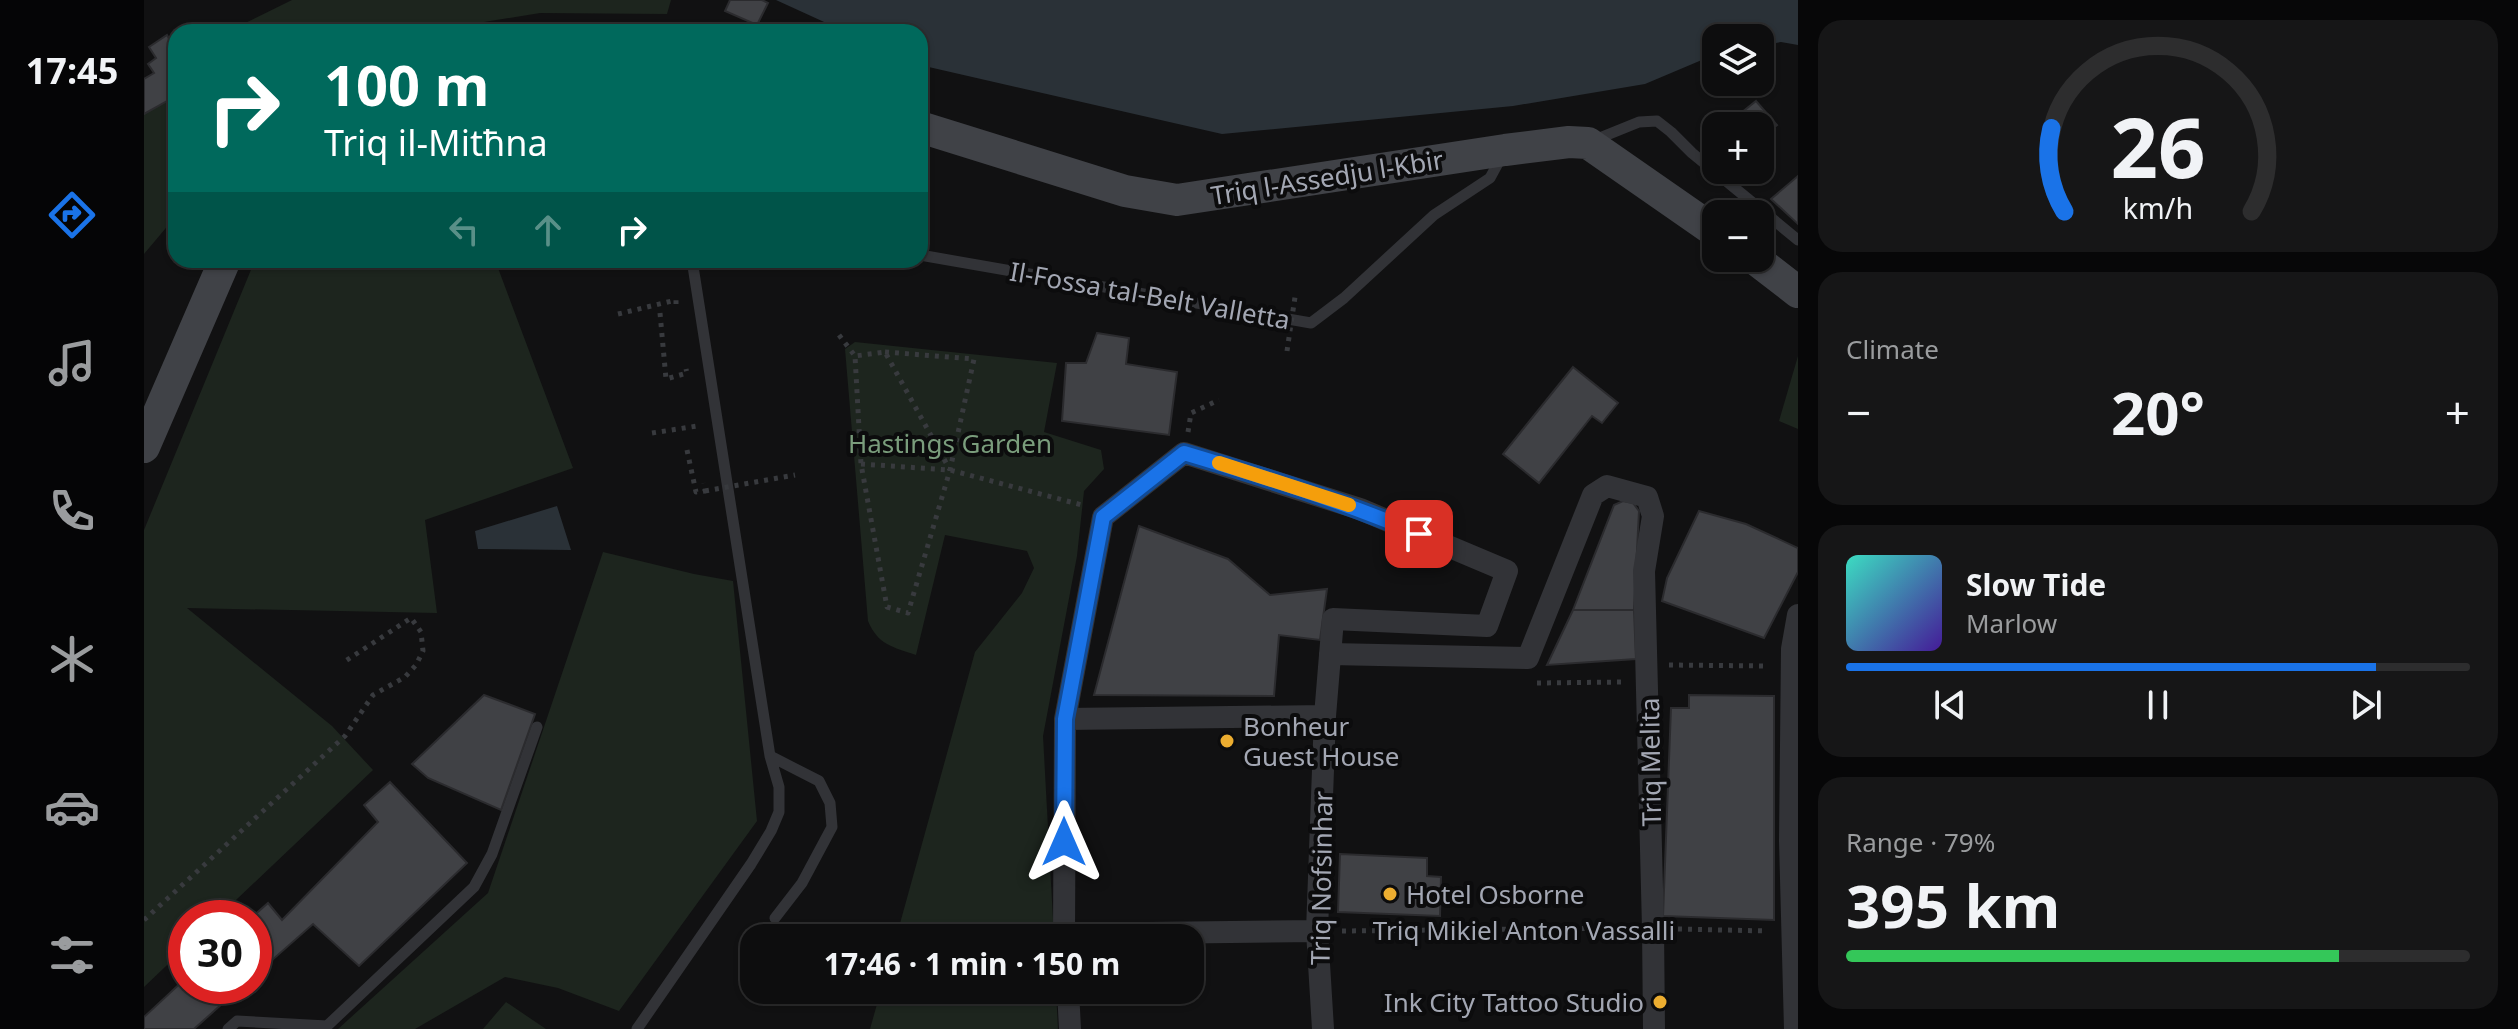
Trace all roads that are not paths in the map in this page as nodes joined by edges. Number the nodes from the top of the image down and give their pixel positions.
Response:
1 (928, 129) edge
2 (1588, 143) junction
3 (1505, 150) junction
4 (1702, 222) edge
5 (1798, 240) edge
6 (928, 256) edge
7 (222, 268) edge
8 (693, 268) edge
9 (1772, 272) edge
10 (1798, 292) edge
11 (144, 447) edge
12 (1798, 615) edge
13 (1330, 654) junction
14 (1794, 655) edge
15 (1325, 716) junction
16 (1065, 719) junction
17 (537, 727) dead end
18 (770, 756) junction
19 (1794, 842) edge
20 (775, 918) dead end
21 (1064, 924) edge
22 (1317, 931) junction
23 (1204, 933) edge
24 (1796, 987) edge
25 (1069, 1004) edge
26 (228, 1029) edge
27 (637, 1029) edge
28 (1070, 1029) edge
29 (1323, 1029) edge
30 (1654, 1029) edge
31 (1795, 1029) edge

1 - 3 street, Triq l-Assedju l-Kbir
2 - 3 street, Triq l-Assedju l-Kbir
2 - 4 street
2 - 5 lane
3 - 6 lane, Il-Fossa tal-Belt Valletta
7 - 11 street
8 - 18 lane
9 - 10 street
12 - 14 street
13 - 15 street, Triq Nofsinhar
13 - 16 street, Triq Nofsinhar
13 - 30 street, Triq Melita
14 - 19 street
15 - 16 street
15 - 22 street, Triq Nofsinhar
16 - 21 street
17 - 26 lane
18 - 20 lane
18 - 27 lane
19 - 24 street
22 - 23 street
22 - 29 street, Triq Nofsinhar
24 - 31 street
25 - 28 street

